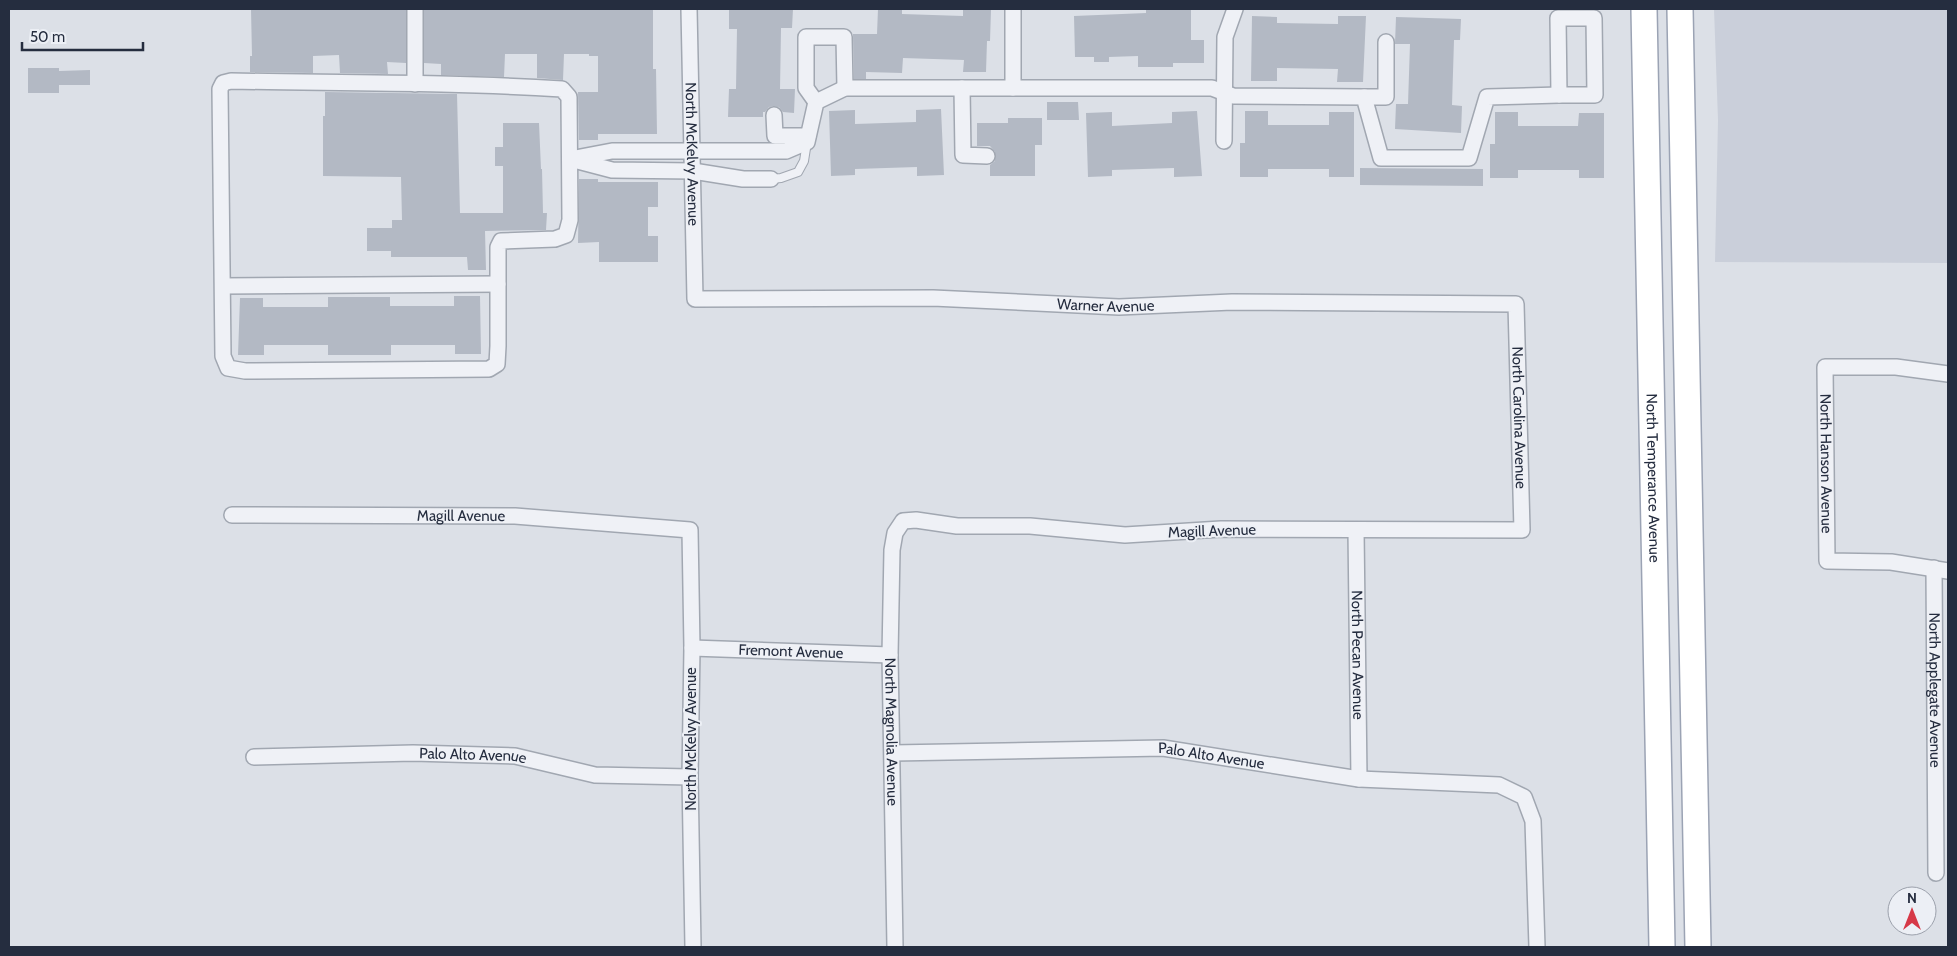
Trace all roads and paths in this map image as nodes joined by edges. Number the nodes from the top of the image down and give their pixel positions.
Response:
1 (415, 9) edge
2 (689, 9) edge
3 (1013, 9) edge
4 (1235, 9) edge
5 (1644, 9) edge
6 (1680, 9) edge
7 (1386, 42) dead end
8 (415, 84) junction
9 (845, 88) junction
10 (962, 88) junction
11 (1013, 88) junction
12 (1224, 92) junction
13 (1559, 95) junction
14 (1364, 97) junction
15 (816, 102) junction
16 (774, 115) dead end
17 (808, 139) junction
18 (1224, 141) dead end
19 (692, 151) junction
20 (987, 156) dead end
21 (570, 159) junction
22 (693, 170) junction
23 (771, 179) joint
24 (498, 284) junction
25 (222, 286) junction
26 (695, 299) joint
27 (1516, 304) joint
28 (1948, 374) edge
29 (232, 514) dead end
30 (903, 521) joint
31 (690, 530) joint
32 (1356, 530) junction
33 (1522, 530) joint
34 (1941, 569) edge
35 (692, 648) junction
36 (890, 655) junction
37 (893, 754) junction
38 (254, 757) dead end
39 (690, 777) junction
40 (1359, 779) junction
41 (1942, 788) edge
42 (1936, 873) dead end
43 (693, 947) edge
44 (895, 947) edge
45 (1536, 947) edge
46 (1662, 947) edge
47 (1698, 947) edge

1 - 8 street
2 - 19 street, North McKelvy Avenue
3 - 11 street
4 - 12 street
5 - 46 main road, North Temperance Avenue
6 - 47 main road
7 - 14 street
8 - 21 street
8 - 25 street
9 - 10 street
9 - 15 street
9 - 15 street
10 - 11 street
10 - 20 street
11 - 12 street
12 - 14 street
12 - 18 street
13 - 13 street
13 - 14 street
15 - 17 street
16 - 17 street
17 - 19 street
17 - 23 lane
19 - 21 street
19 - 22 street, North McKelvy Avenue
21 - 22 street
21 - 24 street
22 - 23 street
22 - 26 street, North McKelvy Avenue
24 - 25 street
24 - 25 street
26 - 27 street, Warner Avenue
27 - 33 street, North Carolina Avenue
28 - 34 street, North Hanson Avenue
29 - 31 street, Magill Avenue
30 - 32 street, Magill Avenue
30 - 36 street, North Magnolia Avenue
31 - 35 street, North McKelvy Avenue
32 - 33 street, Magill Avenue
32 - 40 street, North Pecan Avenue
34 - 41 street, North Applegate Avenue
35 - 36 street, Fremont Avenue
35 - 39 street, North McKelvy Avenue
36 - 37 street, North Magnolia Avenue
37 - 40 street, Palo Alto Avenue
37 - 44 street, North Magnolia Avenue
38 - 39 street, Palo Alto Avenue
39 - 43 street, North McKelvy Avenue
40 - 45 street, Palo Alto Avenue
41 - 42 street, North Applegate Avenue

